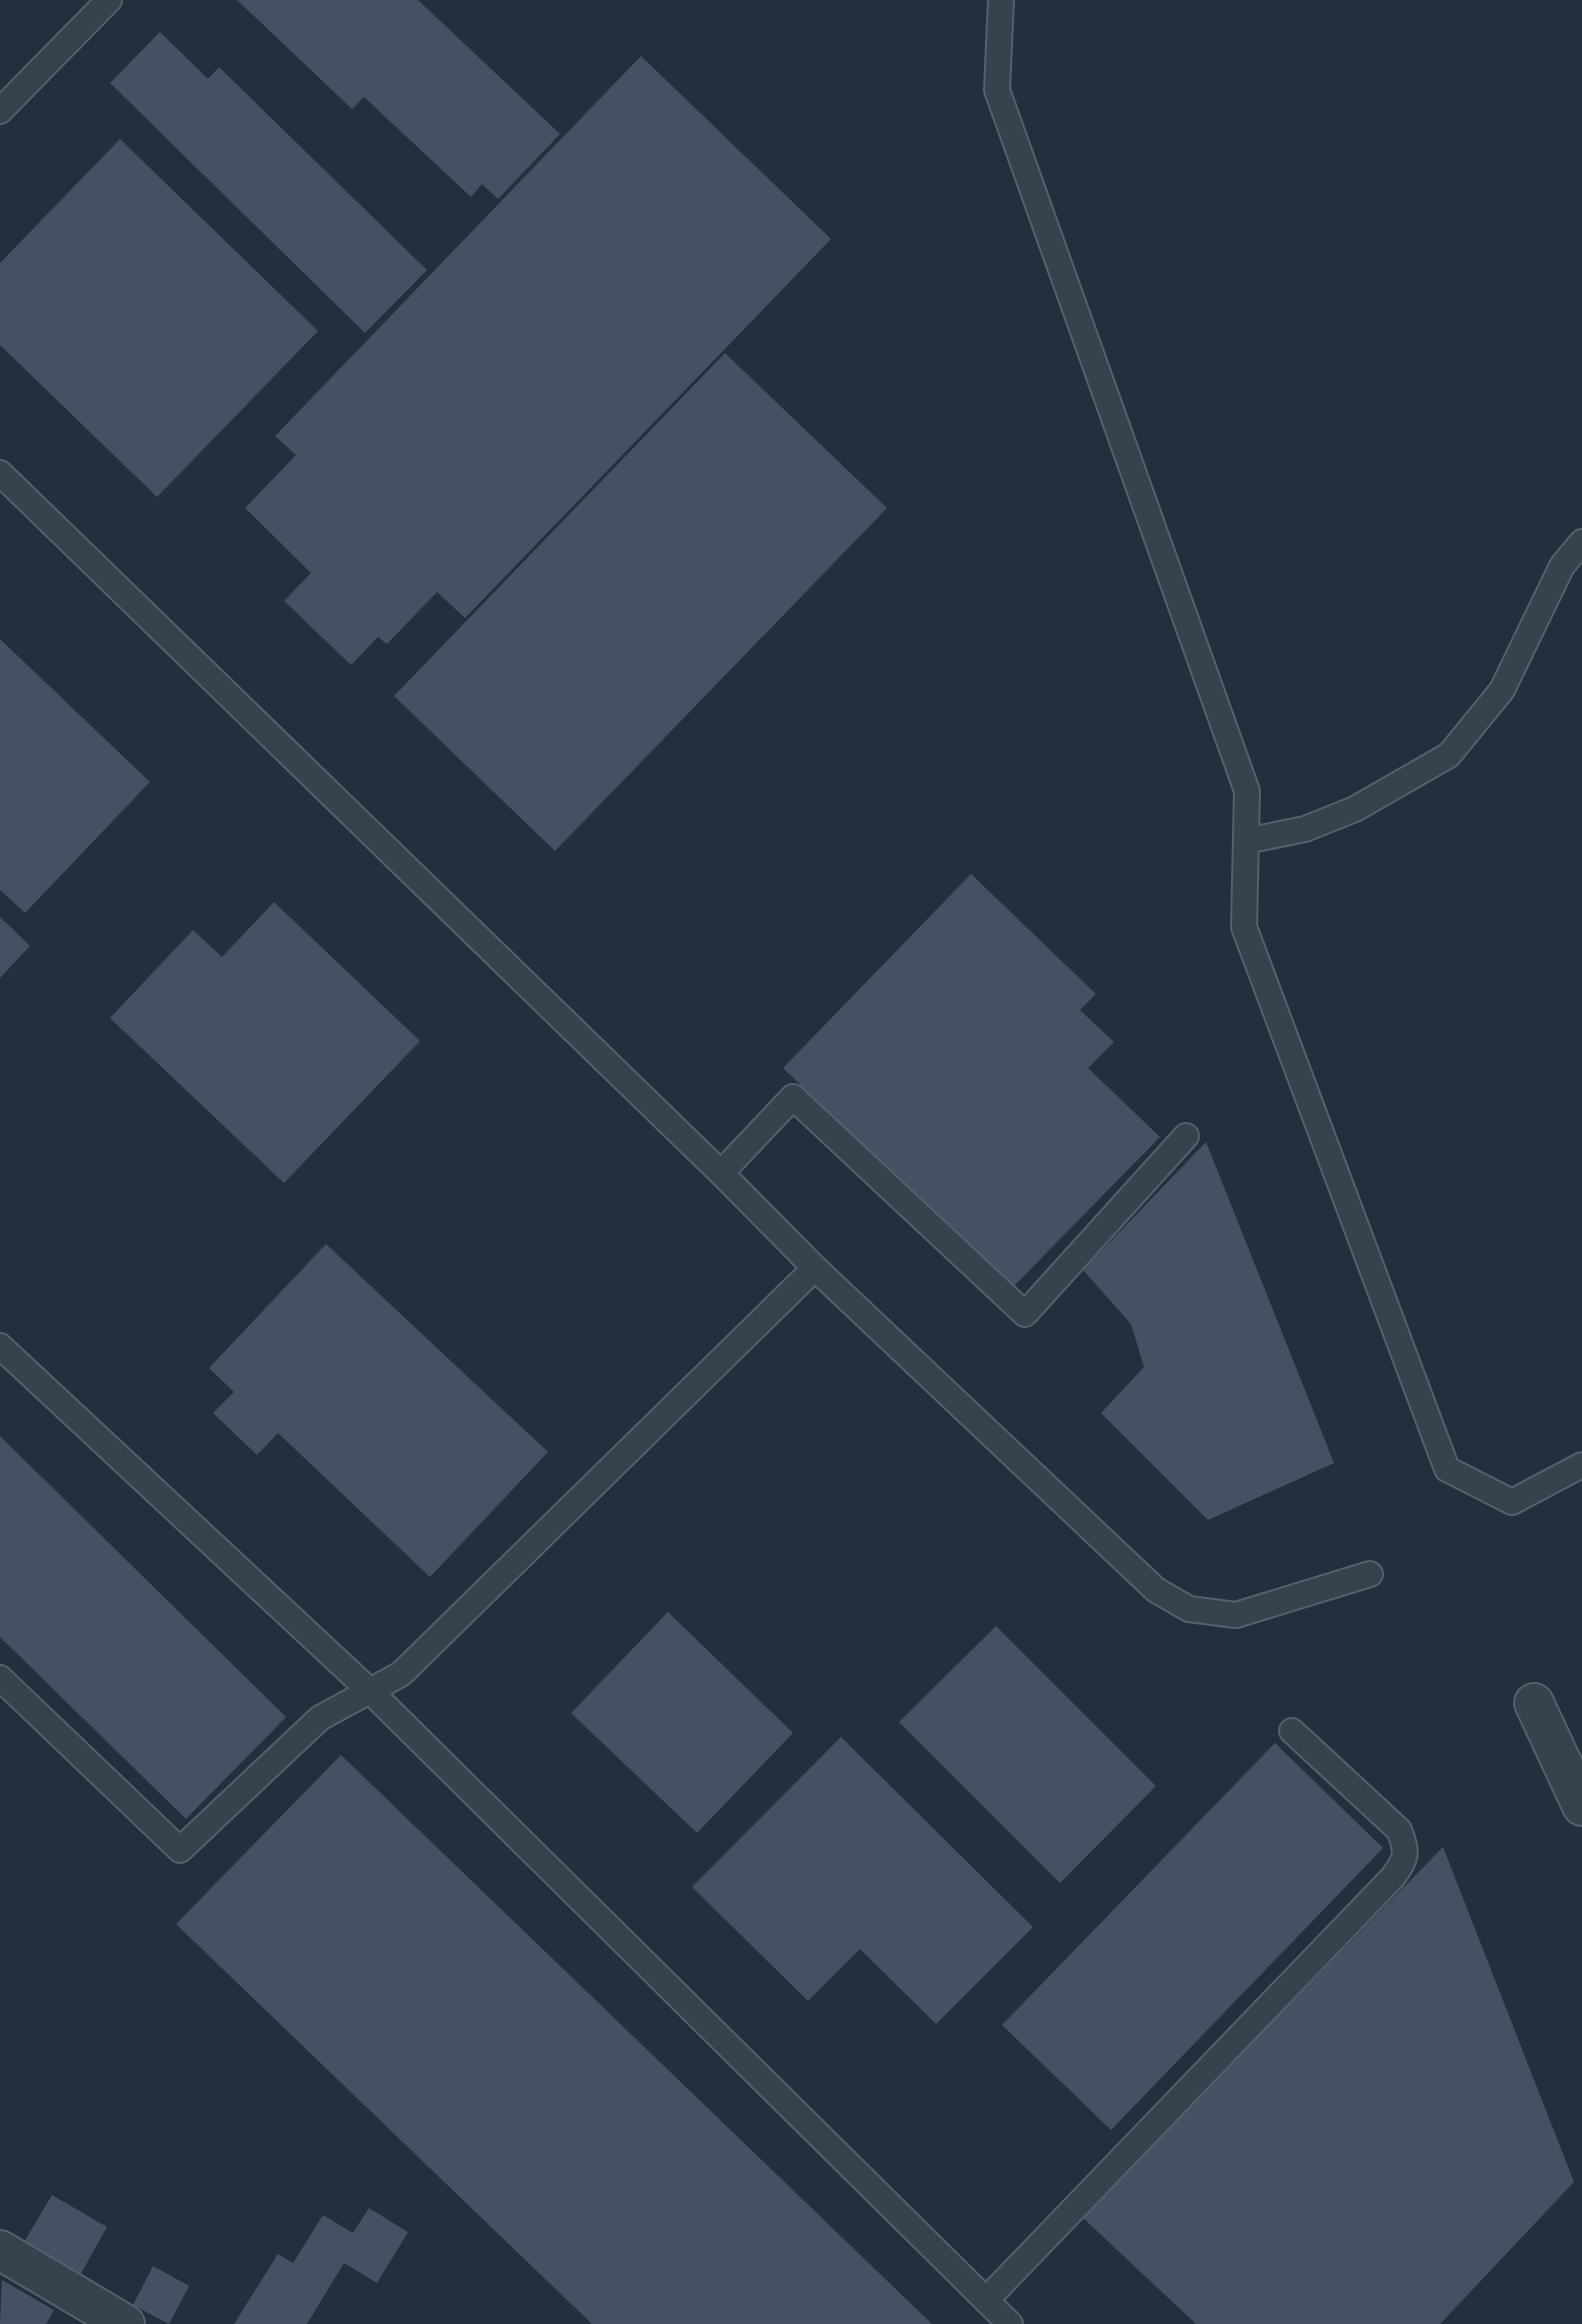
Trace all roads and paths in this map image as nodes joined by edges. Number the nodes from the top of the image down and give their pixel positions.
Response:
1 (109, 0) edge
2 (1001, 0) edge
3 (0, 111) edge
4 (0, 473) edge
5 (1582, 542) edge
6 (1246, 841) junction
7 (1186, 1136) dead end
8 (722, 1173) junction
9 (815, 1268) junction
10 (0, 1346) edge
11 (1582, 1465) edge
12 (1370, 1574) dead end
13 (0, 1678) edge
14 (371, 1692) junction
15 (1534, 1703) dead end
16 (1292, 1731) dead end
17 (1582, 1806) edge
18 (0, 2250) edge
19 (986, 2300) junction
20 (125, 2324) edge
21 (1010, 2324) edge

1 - 3 lane
2 - 6 lane
4 - 8 lane
5 - 6 lane
6 - 11 lane
7 - 8 lane
8 - 9 lane
9 - 12 lane
9 - 14 lane
10 - 14 lane
13 - 14 lane
14 - 19 lane
15 - 17 street
16 - 19 lane
18 - 20 street
19 - 21 lane

